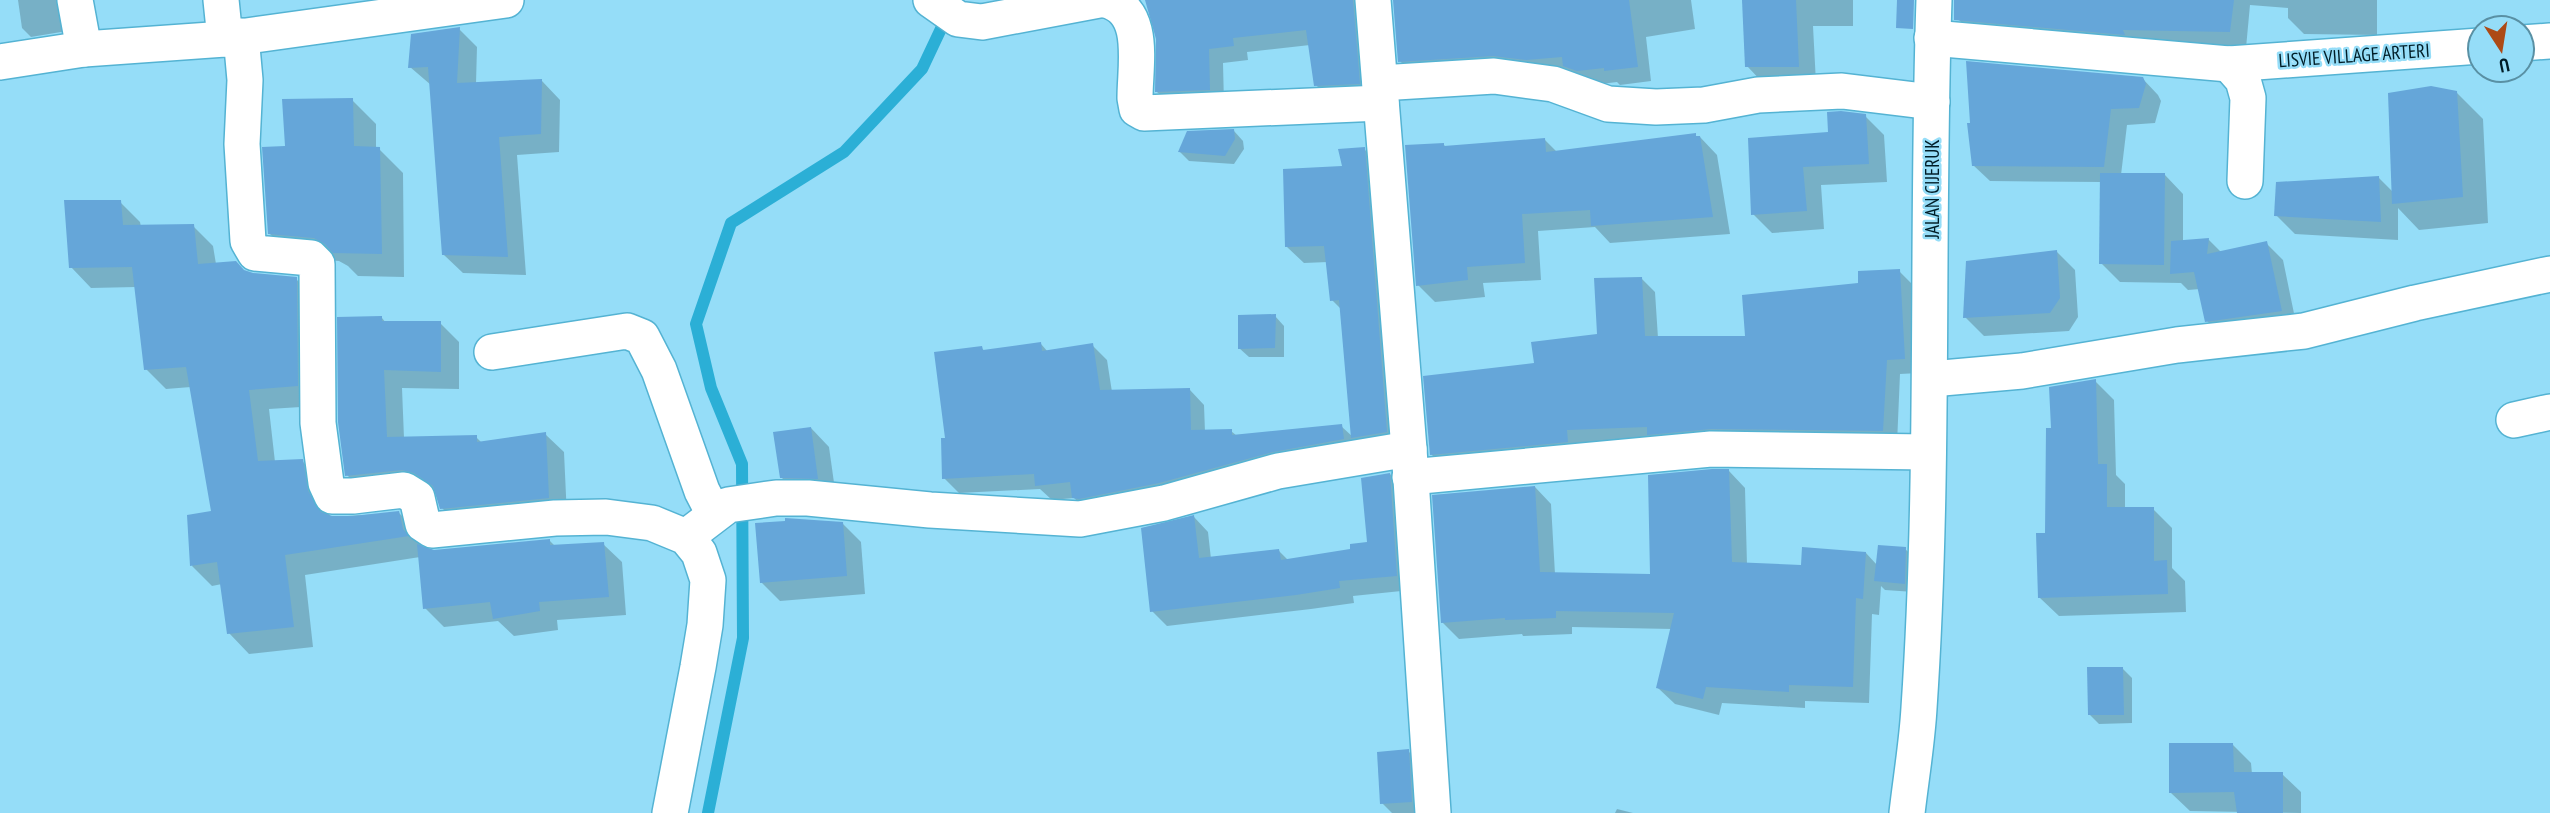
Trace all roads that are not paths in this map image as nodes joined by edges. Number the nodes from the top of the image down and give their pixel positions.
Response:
1 (75, 0) edge
2 (221, 0) edge
3 (506, 0) edge
4 (1099, 0) edge
5 (1106, 0) edge
6 (1373, 0) edge
7 (1934, 0) edge
8 (944, 10) edge
9 (233, 37) junction
10 (1933, 38) junction
11 (2466, 47) edge
12 (84, 49) junction
13 (0, 62) edge
14 (2229, 64) junction
15 (1380, 93) junction
16 (1932, 102) junction
17 (2245, 181) dead end
18 (2550, 274) edge
19 (492, 352) dead end
20 (1931, 379) junction
21 (2550, 412) edge
22 (2514, 420) dead end
23 (1928, 452) junction
24 (1409, 463) junction
25 (732, 506) junction
26 (686, 537) junction
27 (670, 813) edge
28 (1433, 813) edge
29 (1907, 813) edge

1 - 12 street
2 - 9 street
3 - 9 street
4 - 8 street
5 - 15 street
6 - 15 street
7 - 10 street, JALAN CIJERUK
9 - 12 street
9 - 26 street
10 - 14 street, LISVIE VILLAGE ARTERI
10 - 16 street, JALAN CIJERUK
11 - 14 street, LISVIE VILLAGE ARTERI
12 - 13 street
14 - 17 street
15 - 16 street
15 - 24 street
16 - 20 street, JALAN CIJERUK
18 - 20 street
19 - 25 street
20 - 23 street, JALAN CIJERUK
21 - 22 street
23 - 24 street
23 - 29 street, JALAN CIJERUK
24 - 25 street
24 - 28 street
25 - 26 street
26 - 27 street

